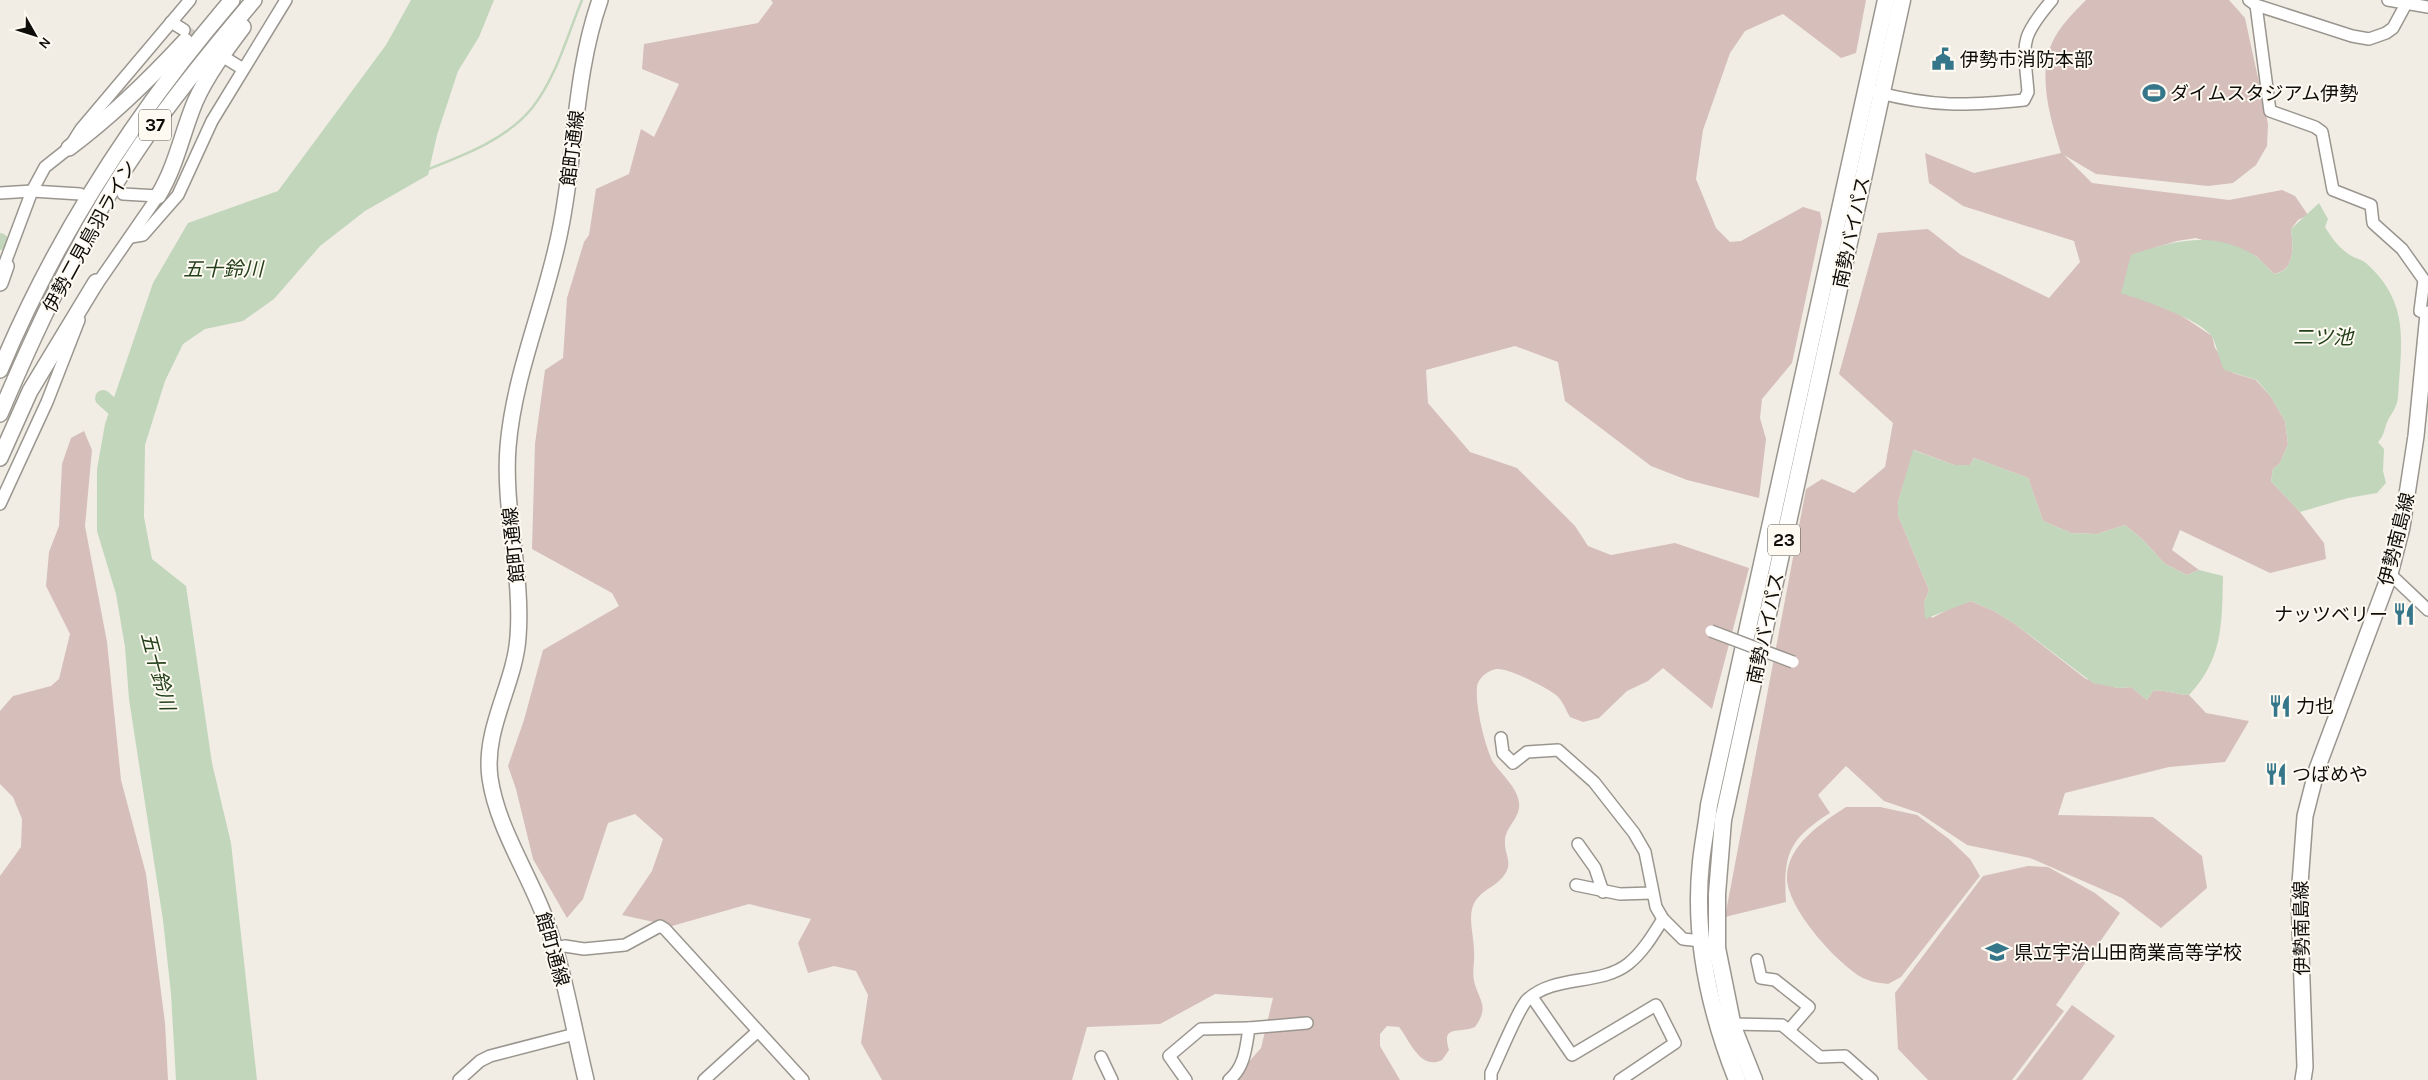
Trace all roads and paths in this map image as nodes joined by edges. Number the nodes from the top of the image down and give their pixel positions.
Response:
1 (190, 0) edge
2 (223, 0) edge
3 (232, 0) edge
4 (254, 0) edge
5 (264, 0) edge
6 (286, 0) edge
7 (600, 0) edge
8 (1886, 0) edge
9 (1902, 0) edge
10 (2052, 0) edge
11 (2388, 0) edge
12 (2252, 2) edge
13 (2406, 4) junction
14 (2428, 7) edge
15 (171, 22) junction
16 (184, 30) tunnel mouth
17 (227, 59) tunnel mouth
18 (243, 69) junction
19 (1874, 92) junction
20 (68, 148) junction
21 (32, 191) junction
22 (0, 193) edge
23 (80, 194) dead end
24 (123, 194) dead end
25 (158, 196) junction
26 (131, 238) junction
27 (3, 271) edge
28 (96, 282) junction
29 (0, 283) edge
30 (2428, 314) edge
31 (0, 370) edge
32 (0, 414) edge
33 (0, 458) edge
34 (0, 504) edge
35 (2390, 574) junction
36 (2428, 610) edge
37 (1711, 632) dead end
38 (1793, 662) dead end
39 (1501, 738) dead end
40 (1578, 844) dead end
41 (1576, 885) dead end
42 (1603, 892) junction
43 (1652, 893) junction
44 (1663, 919) junction
45 (1701, 941) junction
46 (555, 948) junction
47 (1757, 960) dead end
48 (1532, 997) junction
49 (1307, 1023) dead end
50 (1732, 1024) junction
51 (1249, 1028) junction
52 (1789, 1030) junction
53 (758, 1031) junction
54 (575, 1034) junction
55 (1101, 1057) dead end
56 (459, 1080) edge
57 (586, 1080) edge
58 (704, 1080) edge
59 (803, 1080) edge
60 (1112, 1080) edge
61 (1186, 1080) edge
62 (1229, 1080) edge
63 (1491, 1080) edge
64 (1620, 1080) edge
65 (1737, 1080) edge
66 (1754, 1080) edge
67 (1872, 1080) edge
68 (2303, 1080) edge

1 - 15 street
2 - 20 main road
3 - 31 main road, 伊勢二見鳥羽ライン / 37
4 - 32 main road, 伊勢二見鳥羽ライン / 37
5 - 25 main road
6 - 18 street
7 - 46 main road, 館町通線
8 - 19 highway, 南勢バイパス / 23
9 - 19 highway, 南勢バイパス / 23
10 - 19 street
11 - 13 street
12 - 13 street
12 - 30 street
13 - 14 street
15 - 16 street
15 - 20 street
17 - 18 street
18 - 26 street
19 - 45 highway, 南勢バイパス / 23
19 - 50 highway, 南勢バイパス / 23
20 - 21 street
21 - 22 street
21 - 23 street
21 - 27 street
24 - 25 street
25 - 26 street
26 - 28 street
27 - 29 main road
28 - 33 main road
28 - 34 street
30 - 35 main road, 伊勢南島線
35 - 36 street
35 - 68 main road, 伊勢南島線
37 - 38 street, bridge
39 - 43 street
40 - 42 street
41 - 42 street
42 - 43 street
43 - 44 street
44 - 45 street
44 - 48 street
45 - 65 highway, 南勢バイパス / 23
46 - 53 street
46 - 54 main road, 館町通線
47 - 52 street
48 - 63 street
48 - 64 street
49 - 51 street
50 - 52 street
50 - 66 highway, 南勢バイパス / 23
51 - 61 street
51 - 62 street
52 - 67 street
53 - 58 street
53 - 59 street
54 - 56 street
54 - 57 main road, 館町通線
55 - 60 street

